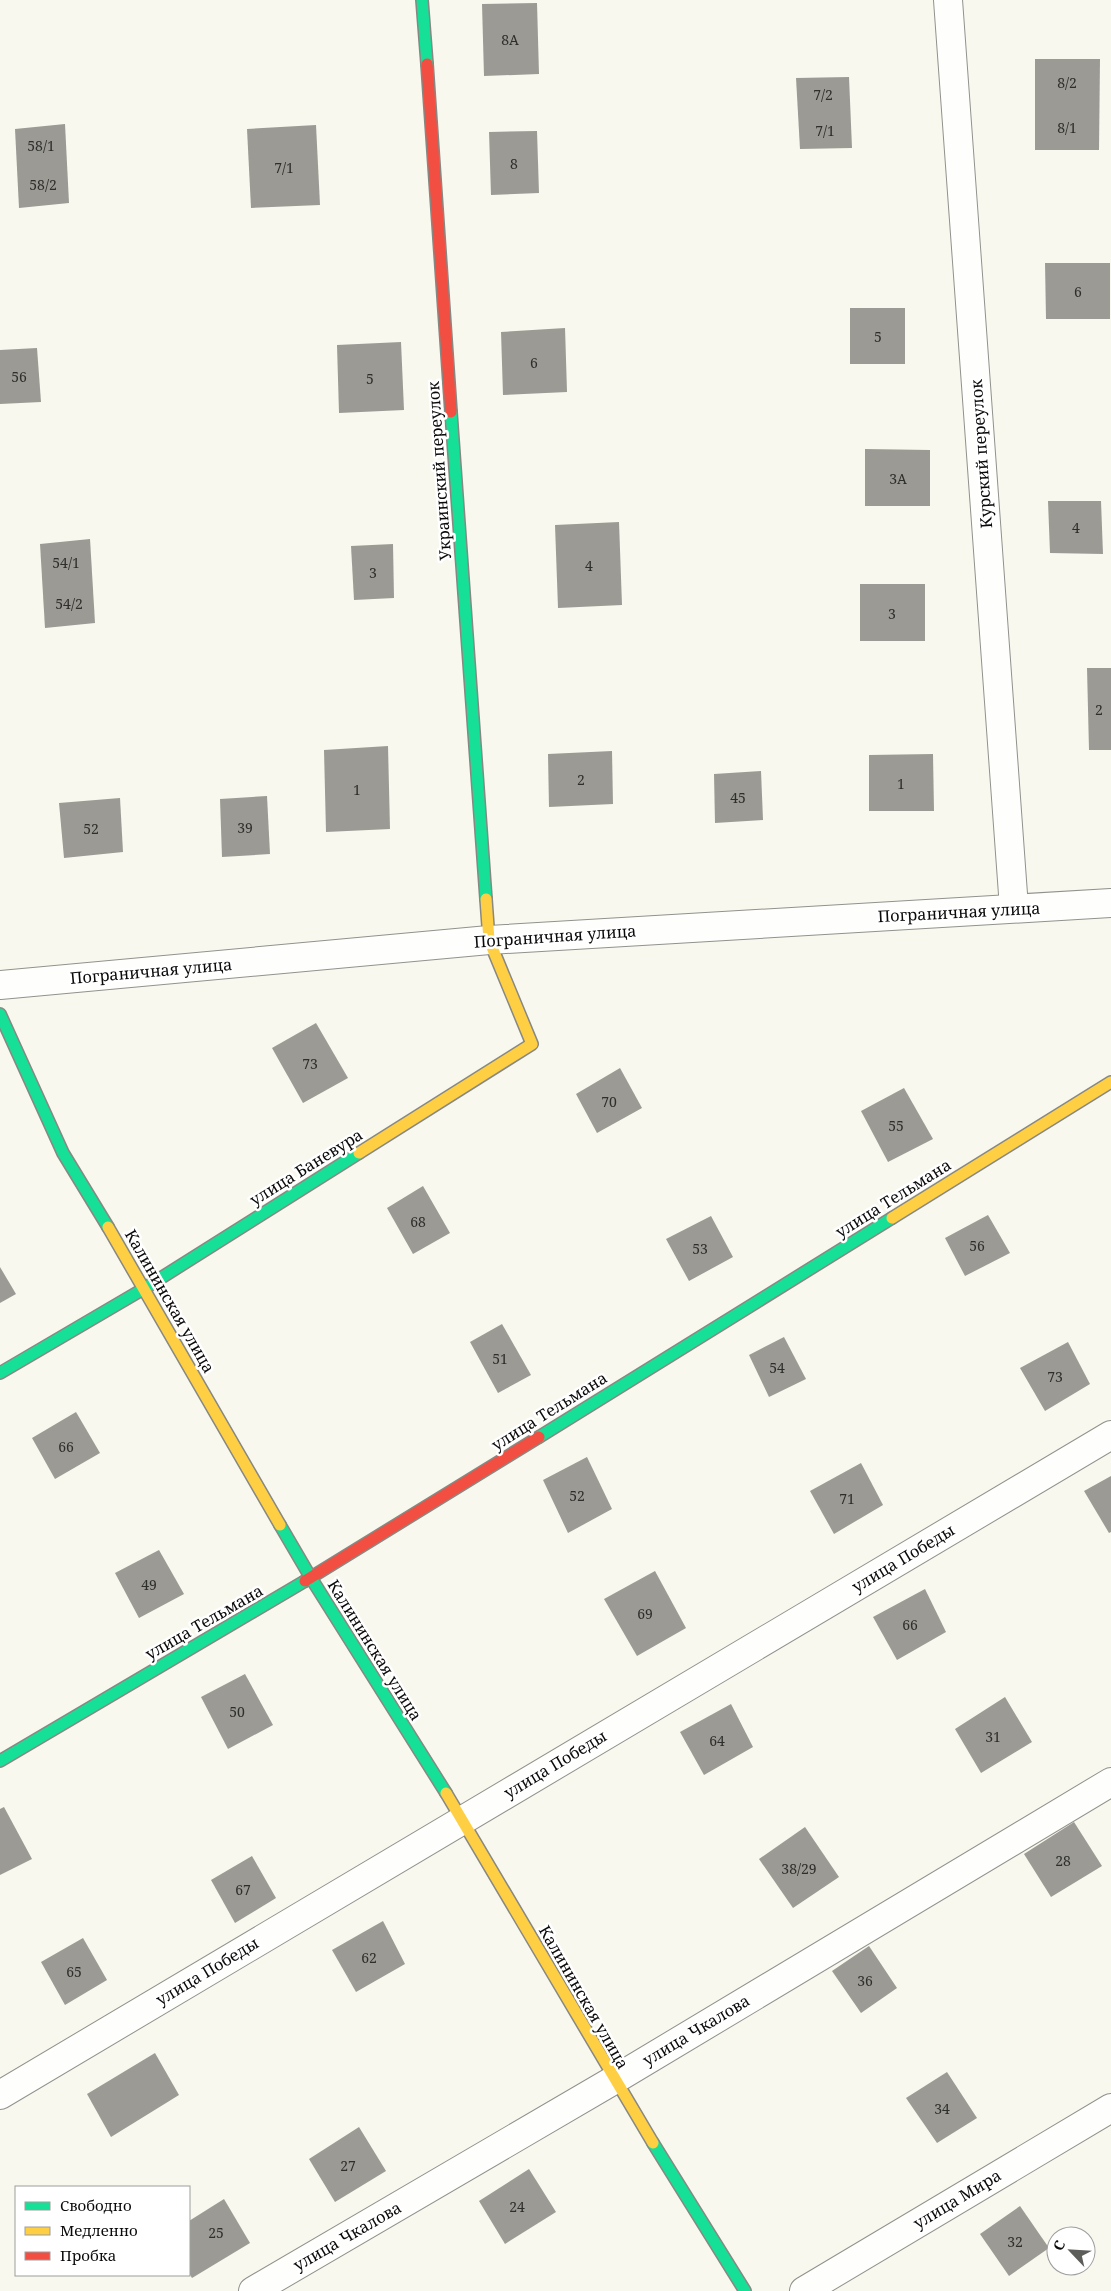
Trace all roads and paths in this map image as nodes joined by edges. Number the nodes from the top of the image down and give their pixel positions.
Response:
1 (422, 0) edge
2 (948, 0) edge
3 (1111, 903) edge
4 (1014, 908) junction
5 (489, 940) junction
6 (0, 985) edge
7 (1, 1019) edge
8 (1111, 1082) edge
9 (145, 1288) junction
10 (0, 1374) edge
11 (1111, 1435) edge
12 (311, 1578) junction
13 (0, 1761) edge
14 (1111, 1782) edge
15 (462, 1819) junction
16 (614, 2080) junction
17 (0, 2095) edge
18 (1111, 2108) edge
19 (253, 2291) edge
20 (745, 2291) edge
21 (804, 2291) edge

1 - 5 street, Украинский переулок
2 - 4 street, Курский переулок
3 - 4 street, Пограничная улица
4 - 5 street, Пограничная улица
5 - 6 street, Пограничная улица
5 - 9 street, улица Баневура
7 - 9 street, Калининская улица
8 - 12 street, улица Тельмана
9 - 10 street, улица Баневура
9 - 12 street, Калининская улица
11 - 15 street, улица Победы
12 - 13 street, улица Тельмана
12 - 15 street, Калининская улица
14 - 16 street, улица Чкалова
15 - 16 street, Калининская улица
15 - 17 street, улица Победы
16 - 19 street, улица Чкалова
16 - 20 street, Калининская улица
18 - 21 street, улица Мира

